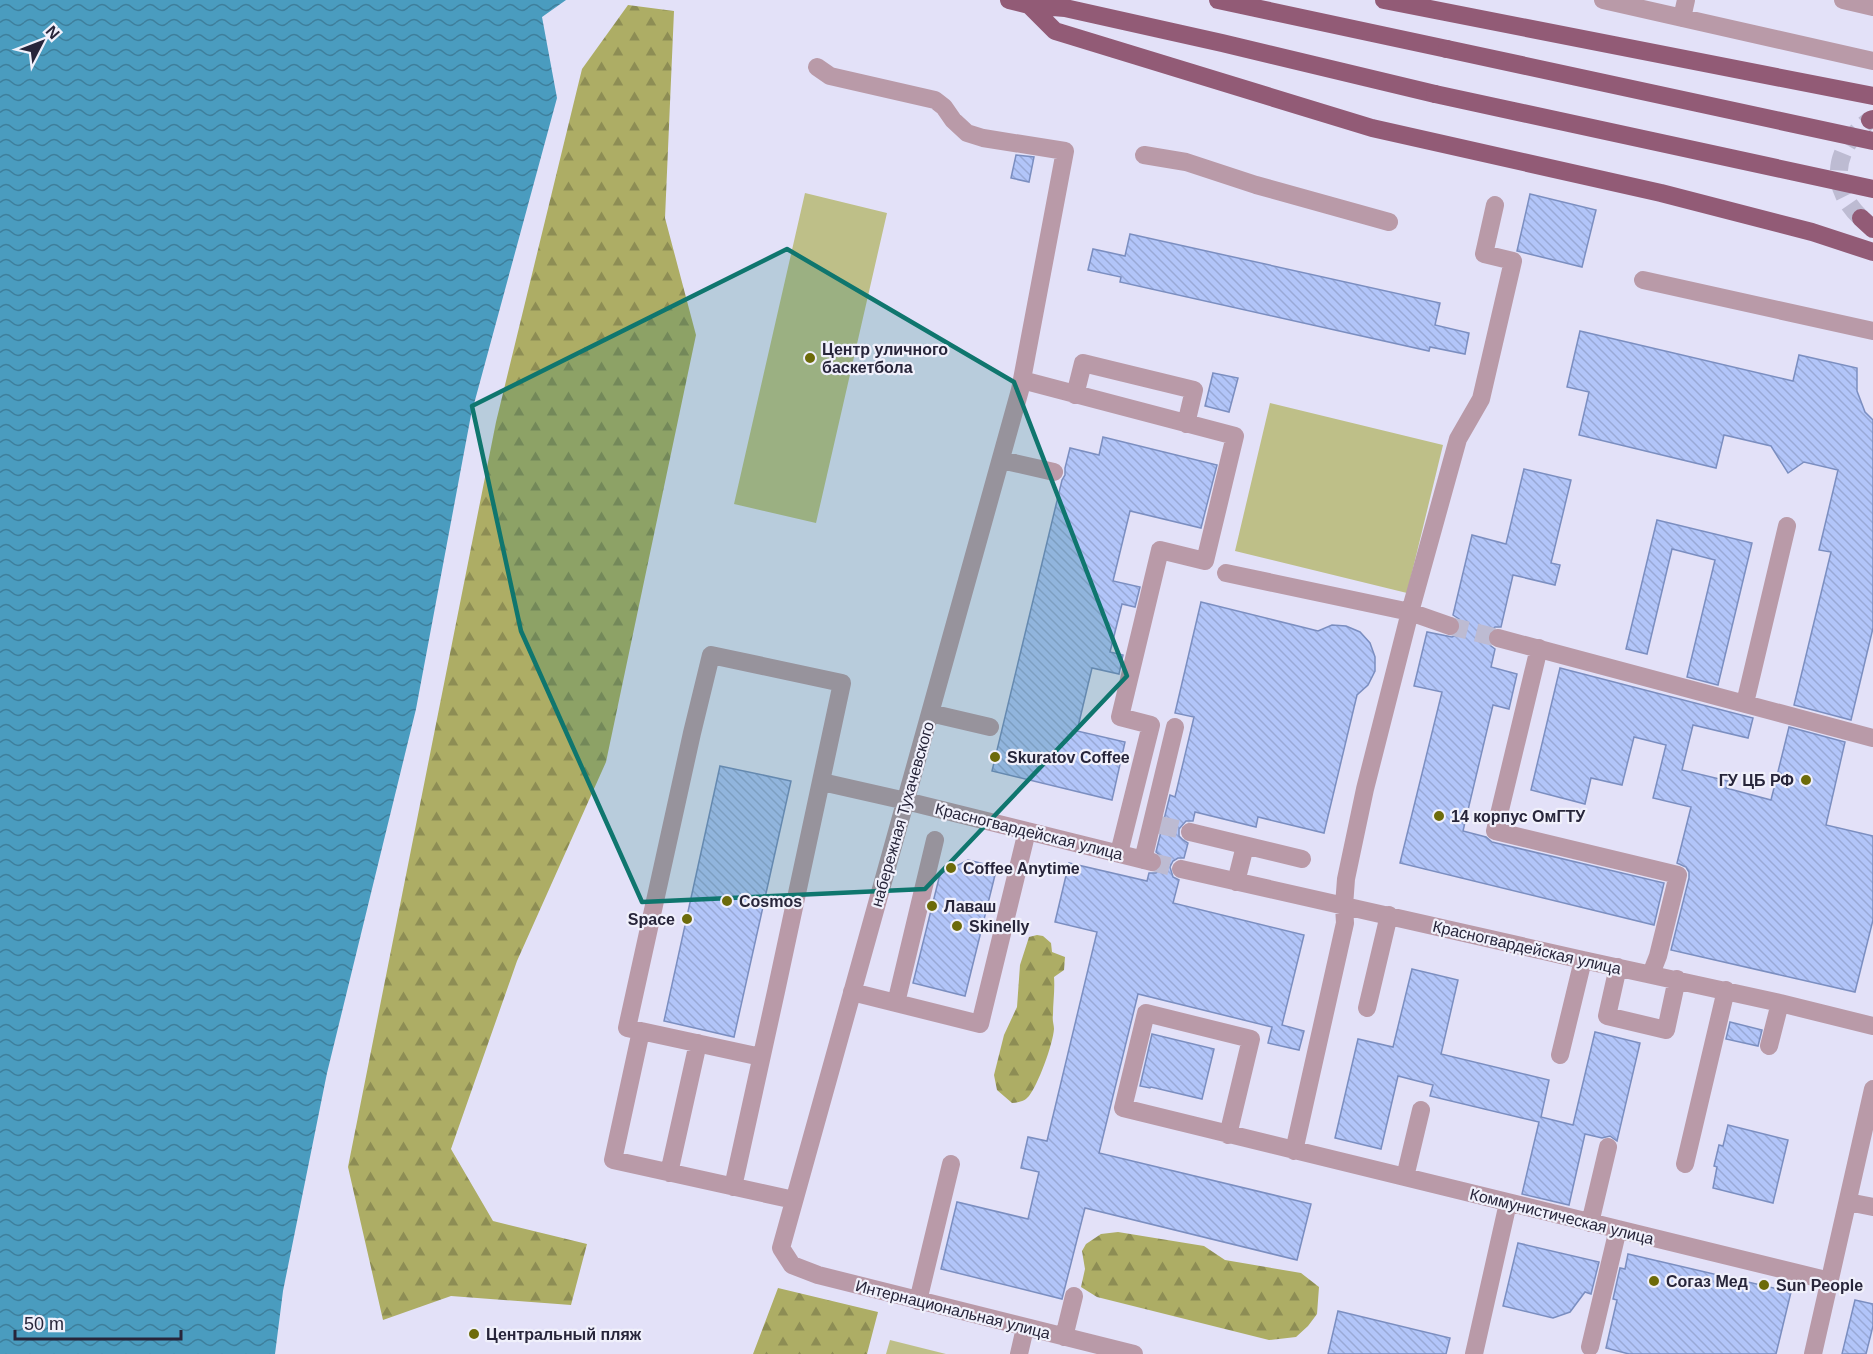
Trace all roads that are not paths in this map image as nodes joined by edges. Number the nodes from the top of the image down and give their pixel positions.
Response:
1 (1009, 0) edge
2 (1218, 0) edge
3 (1384, 0) edge
4 (1603, 0) edge
5 (1686, 0) edge
6 (1843, 0) edge
7 (1029, 5) junction
8 (1873, 7) edge
9 (1682, 18) junction
10 (1873, 61) edge
11 (817, 67) dead end
12 (1873, 96) edge
13 (1873, 141) edge
14 (1144, 155) dead end
15 (1873, 189) edge
16 (1495, 205) dead end
17 (1389, 222) dead end
18 (1873, 252) edge
19 (1643, 280) dead end
20 (1873, 331) edge
21 (1022, 380) junction
22 (1075, 395) junction
23 (1186, 424) junction
24 (1001, 459) junction
25 (1054, 472) dead end
26 (1787, 526) dead end
27 (1226, 573) dead end
28 (1410, 612) junction
29 (1450, 626) tunnel mouth
30 (1498, 638) tunnel mouth
31 (1539, 648) junction
32 (1744, 703) junction
33 (930, 713) junction
34 (990, 727) dead end
35 (1175, 727) dead end
36 (1873, 738) edge
37 (822, 782) junction
38 (906, 801) junction
39 (1027, 831) junction
40 (1190, 832) tunnel mouth
41 (935, 840) dead end
42 (1245, 846) junction
43 (1119, 854) junction
44 (1302, 859) dead end
45 (1181, 869) tunnel mouth
46 (1236, 882) junction
47 (1344, 906) junction
48 (1389, 915) junction
49 (1583, 960) junction
50 (1618, 968) junction
51 (1651, 974) junction
52 (1677, 979) junction
53 (1726, 990) junction
54 (852, 992) junction
55 (896, 1003) junction
56 (1780, 1003) junction
57 (1367, 1008) dead end
58 (1873, 1026) edge
59 (641, 1031) junction
60 (698, 1043) junction
61 (1769, 1046) dead end
62 (1560, 1055) dead end
63 (761, 1057) junction
64 (1873, 1089) edge
65 (1421, 1110) dead end
66 (1228, 1135) junction
67 (1608, 1147) dead end
68 (1294, 1151) junction
69 (951, 1164) dead end
70 (1684, 1164) dead end
71 (669, 1173) junction
72 (1405, 1177) junction
73 (733, 1187) junction
74 (794, 1200) junction
75 (1848, 1202) junction
76 (1508, 1203) junction
77 (1873, 1207) edge
78 (1590, 1223) junction
79 (1618, 1229) junction
80 (781, 1248) joint
81 (1830, 1281) junction
82 (1074, 1296) dead end
83 (918, 1301) junction
84 (1025, 1328) junction
85 (1064, 1337) junction
86 (1590, 1347) dead end
87 (1019, 1354) edge
88 (1134, 1354) edge
89 (1474, 1354) edge
90 (1813, 1354) edge

1 - 7 main road
2 - 13 main road, bridge
3 - 12 main road
4 - 9 street
5 - 9 street
6 - 8 street
7 - 15 main road, bridge
7 - 18 main road
9 - 10 street
11 - 21 street, набережная Тухачевского
14 - 17 street
16 - 28 street
19 - 20 street
21 - 22 street
21 - 24 street, набережная Тухачевского
22 - 23 street
22 - 23 street
23 - 43 street
24 - 25 street
24 - 33 street, набережная Тухачевского
26 - 32 street
27 - 28 street
28 - 29 street
28 - 47 street
30 - 31 street
31 - 32 street
31 - 51 street
32 - 36 street
33 - 34 street
33 - 38 street, набережная Тухачевского
35 - 43 street, Красногвардейская улица
37 - 38 street, Красногвардейская улица
37 - 59 street
37 - 63 street
38 - 39 street, Красногвардейская улица
38 - 54 street, набережная Тухачевского
39 - 43 street, Красногвардейская улица
39 - 55 street
40 - 42 street
41 - 55 street
42 - 44 street
42 - 46 street
45 - 46 street, Красногвардейская улица
46 - 47 street, Красногвардейская улица
47 - 48 street, Красногвардейская улица
47 - 68 street
48 - 49 street, Красногвардейская улица
48 - 57 street
49 - 50 street, Красногвардейская улица
49 - 62 street
50 - 51 street, Красногвардейская улица
50 - 52 street
51 - 52 street, Красногвардейская улица
52 - 53 street, Красногвардейская улица
53 - 56 street, Красногвардейская улица
53 - 70 street
54 - 55 street
54 - 74 street, набережная Тухачевского
56 - 58 street, Красногвардейская улица
56 - 61 street
59 - 60 street
59 - 71 street
60 - 63 street
60 - 71 street
63 - 73 street
64 - 75 street
65 - 72 street
66 - 66 street, Коммунистическая улица
66 - 68 street, Коммунистическая улица
67 - 78 street
68 - 72 street, Коммунистическая улица
69 - 83 street
71 - 73 street
72 - 76 street, Коммунистическая улица
73 - 74 street
74 - 80 street, набережная Тухачевского
75 - 77 street
75 - 81 street
76 - 78 street, Коммунистическая улица
76 - 89 street
78 - 79 street, Коммунистическая улица
79 - 81 street, Коммунистическая улица
79 - 86 street
80 - 83 street, Интернациональная улица
81 - 90 street
82 - 85 street
83 - 84 street, Интернациональная улица
84 - 85 street, Интернациональная улица
84 - 87 street
85 - 88 street, Интернациональная улица

